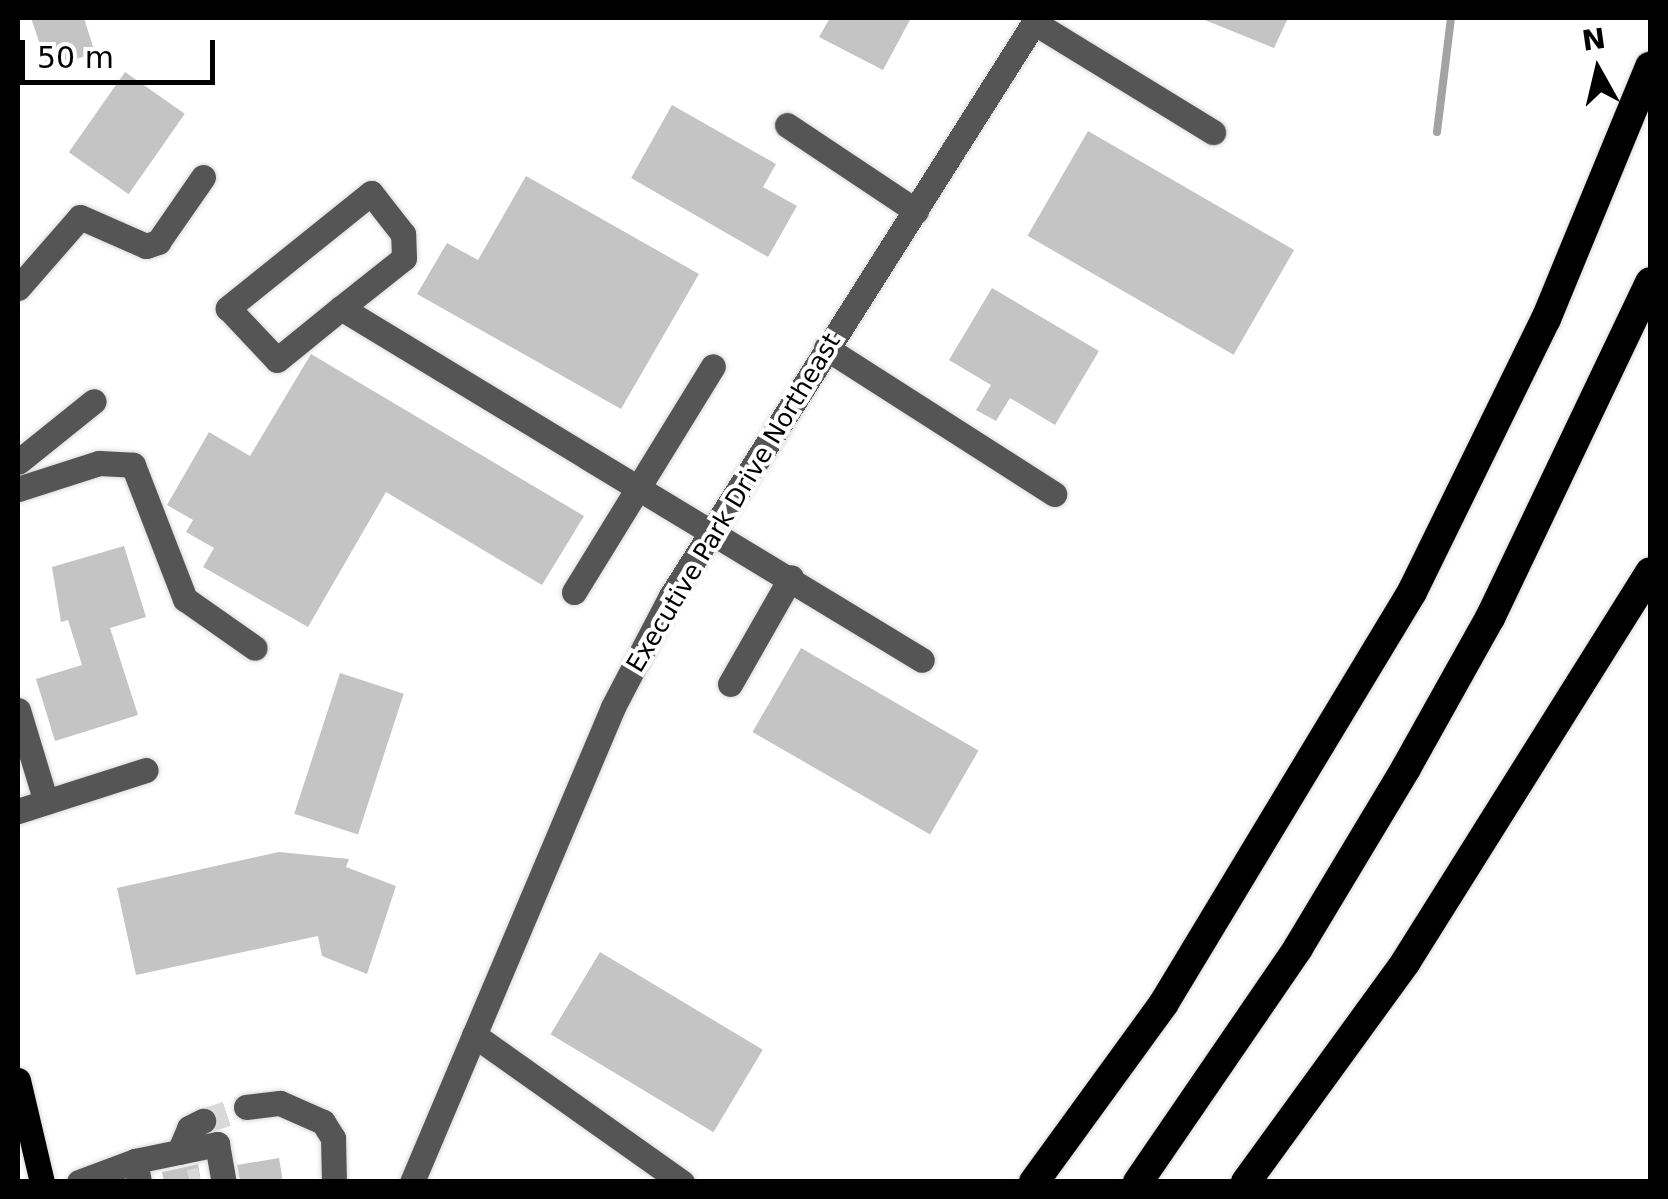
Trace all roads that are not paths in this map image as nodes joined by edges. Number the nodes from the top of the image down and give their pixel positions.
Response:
1 (1036, 20) edge
2 (1650, 67) edge
3 (787, 124) dead end
4 (1212, 132) dead end
5 (203, 177) dead end
6 (916, 212) junction
7 (1650, 282) edge
8 (18, 288) edge
9 (341, 308) junction
10 (826, 348) junction
11 (713, 366) dead end
12 (94, 401) dead end
13 (18, 462) edge
14 (638, 486) junction
15 (18, 488) edge
16 (1054, 494) dead end
17 (711, 530) junction
18 (1650, 572) edge
19 (791, 577) junction
20 (574, 592) dead end
21 (255, 648) dead end
22 (922, 660) dead end
23 (730, 684) dead end
24 (18, 710) edge
25 (146, 770) dead end
26 (46, 802) junction
27 (18, 811) edge
28 (474, 1035) junction
29 (18, 1080) edge
30 (246, 1107) tunnel mouth
31 (22, 1114) edge
32 (203, 1121) tunnel mouth
33 (178, 1152) junction
34 (137, 1171) edge
35 (216, 1179) edge
36 (42, 1182) edge
37 (78, 1182) edge
38 (334, 1182) edge
39 (412, 1182) edge
40 (682, 1182) edge
41 (1034, 1182) edge
42 (1138, 1182) edge
43 (1246, 1182) edge

1 - 4 street
1 - 6 street, Executive Park Drive Northeast
2 - 41 highway
3 - 6 street
5 - 8 street
6 - 10 street, Executive Park Drive Northeast
7 - 42 highway
9 - 9 street
9 - 14 street
10 - 16 street
10 - 17 street, Executive Park Drive Northeast
11 - 14 street
12 - 13 street
14 - 17 street
14 - 20 street
15 - 21 street
17 - 19 street
17 - 28 street, Executive Park Drive Northeast
18 - 43 highway
19 - 22 street
19 - 23 street
24 - 26 street
25 - 26 street
26 - 27 street
28 - 39 street, Executive Park Drive Northeast
28 - 40 street
29 - 31 main road
30 - 38 street
31 - 36 main road
32 - 33 street
33 - 34 street
33 - 35 street
34 - 37 street

